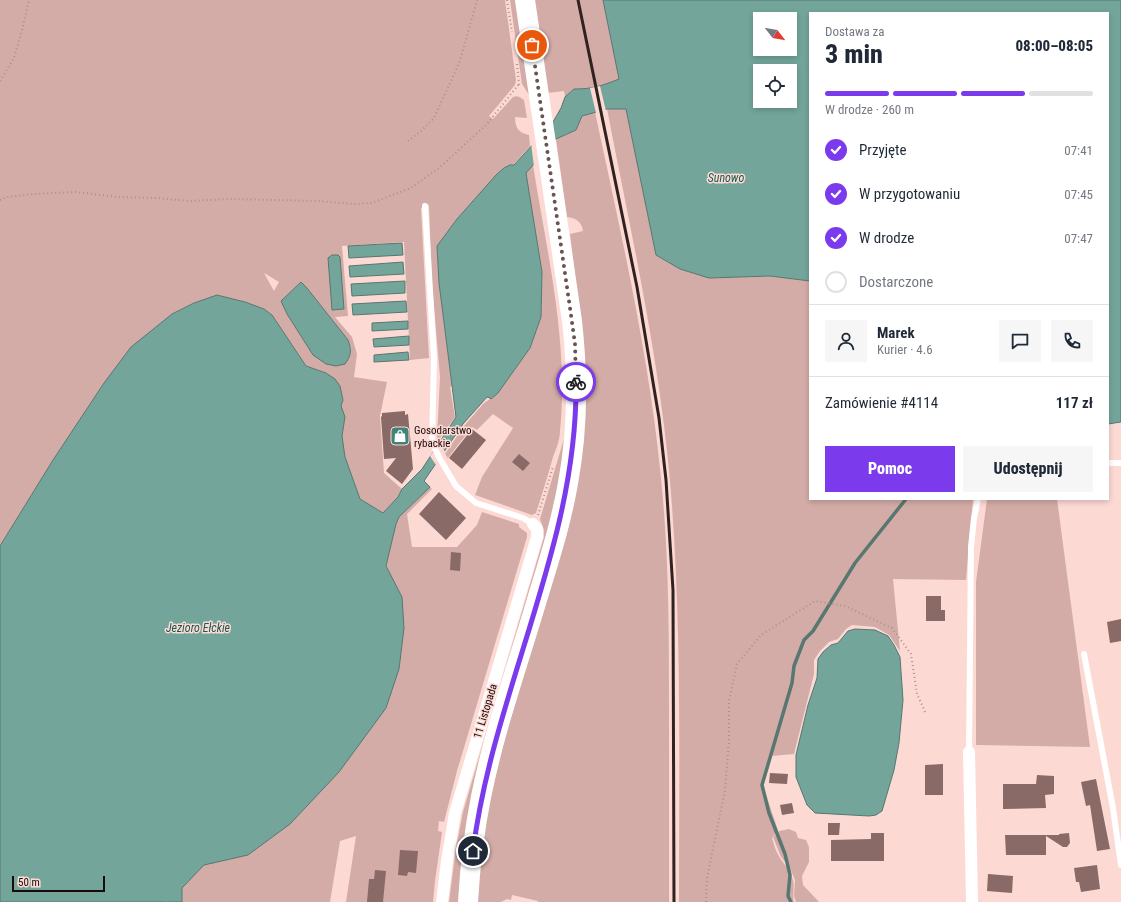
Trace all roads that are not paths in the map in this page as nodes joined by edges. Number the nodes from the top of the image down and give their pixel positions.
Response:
1 (525, 0) edge
2 (425, 206) dead end
3 (1109, 463) edge
4 (1121, 463) edge
5 (978, 500) edge
6 (533, 524) joint
7 (1084, 654) dead end
8 (969, 752) joint
9 (1121, 865) edge
10 (442, 902) edge
11 (468, 902) edge
12 (972, 902) edge

1 - 11 main road
2 - 6 lane
3 - 4 lane
5 - 8 lane
6 - 10 street, 11 Listopada
7 - 9 lane
8 - 12 street

